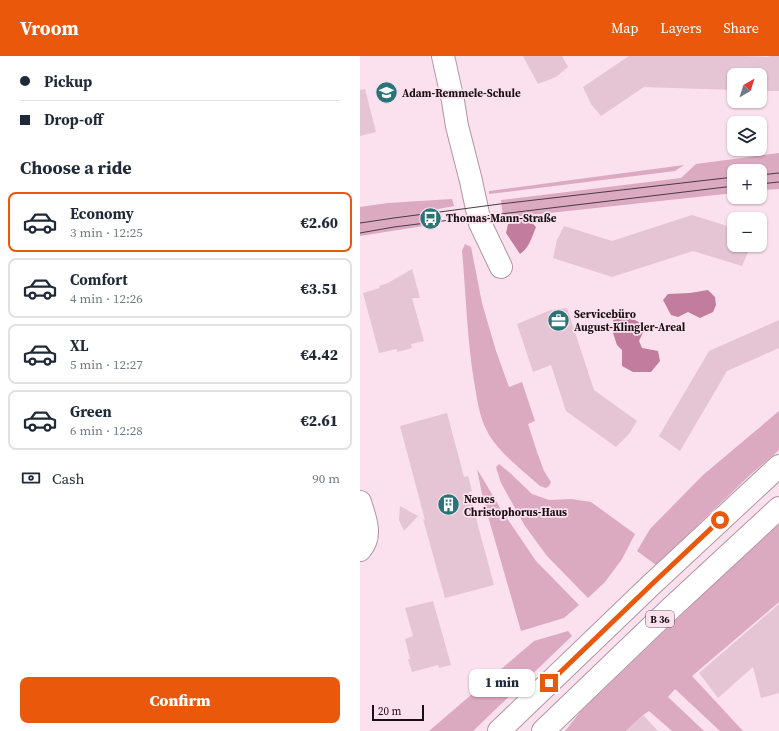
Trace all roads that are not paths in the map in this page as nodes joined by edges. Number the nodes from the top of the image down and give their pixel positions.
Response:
1 (443, 56) edge
2 (501, 267) dead end
3 (779, 466) edge
4 (360, 502) edge
5 (779, 508) edge
6 (360, 550) edge
7 (499, 731) edge
8 (543, 731) edge

1 - 2 main road
3 - 7 main road, B 36
4 - 6 main road
5 - 8 main road, B 36

